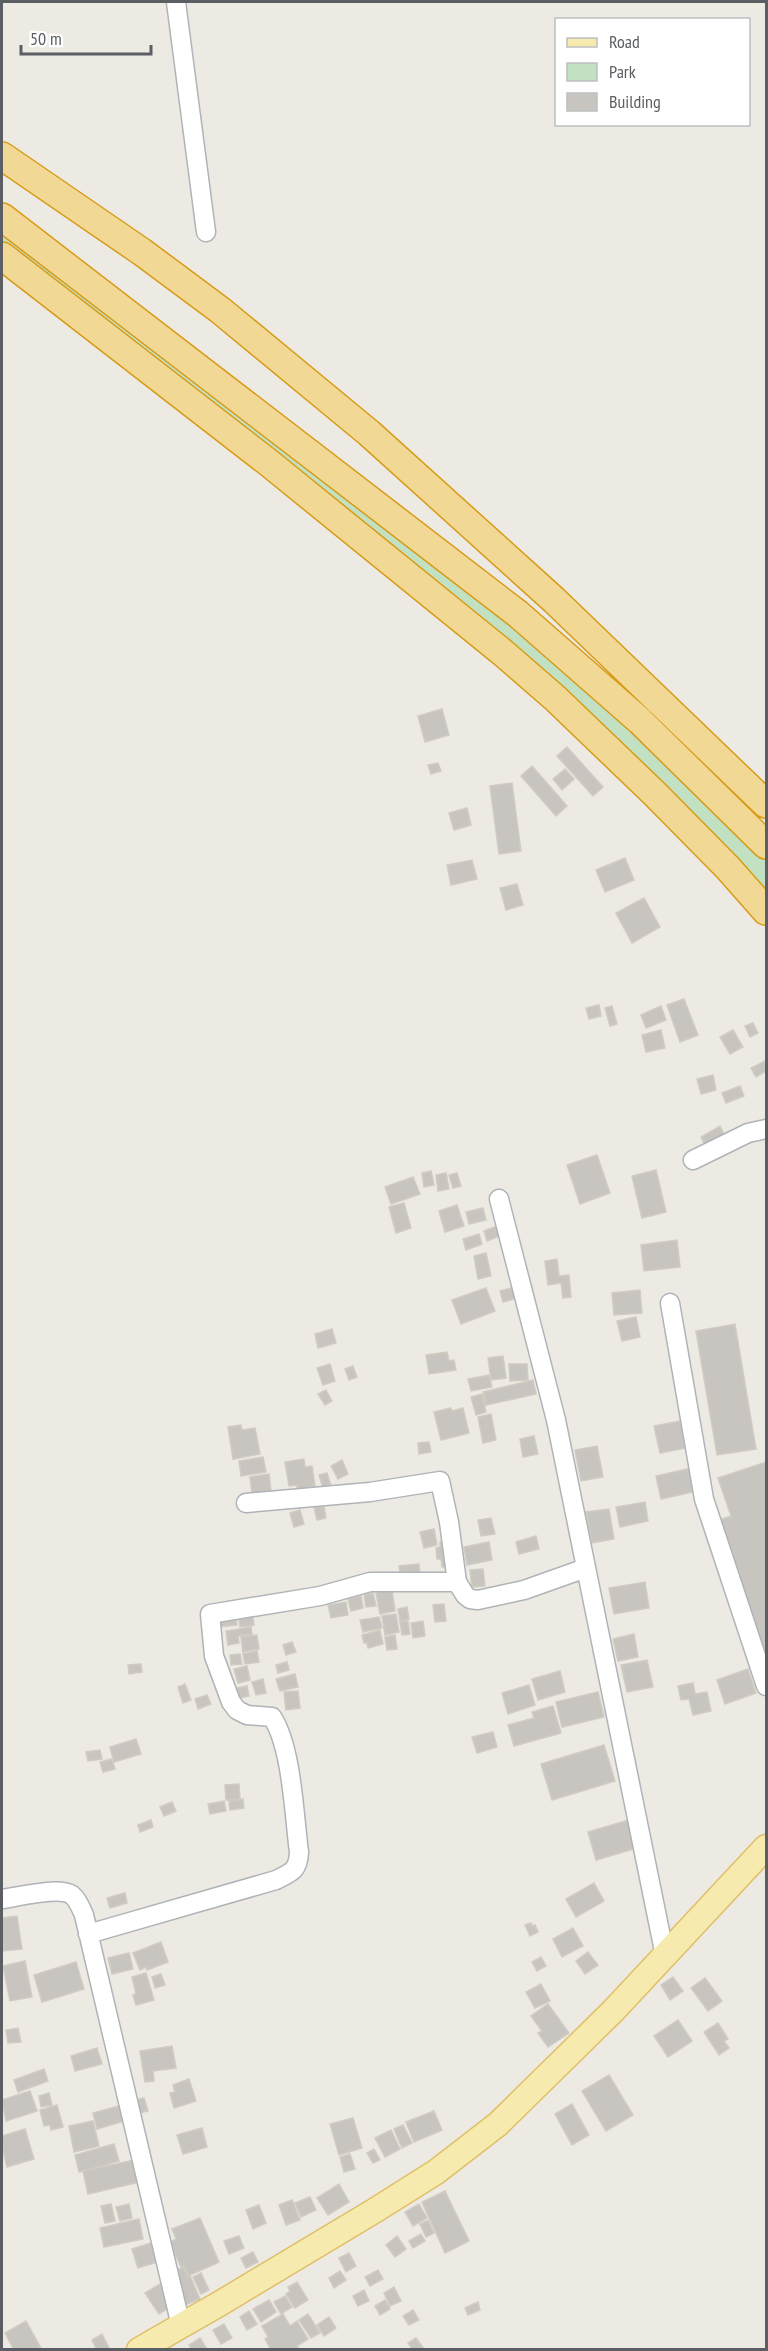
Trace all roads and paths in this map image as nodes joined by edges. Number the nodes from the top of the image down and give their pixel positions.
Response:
1 (176, 2) edge
2 (2, 156) edge
3 (2, 217) edge
4 (206, 232) dead end
5 (2, 256) edge
6 (766, 804) edge
7 (766, 845) edge
8 (766, 911) edge
9 (766, 1129) edge
10 (693, 1160) dead end
11 (499, 1199) dead end
12 (670, 1303) dead end
13 (246, 1503) dead end
14 (586, 1568) junction
15 (457, 1582) junction
16 (766, 1686) edge
17 (766, 1847) edge
18 (2, 1899) edge
19 (88, 1934) junction
20 (665, 1956) junction
21 (181, 2326) junction
22 (139, 2349) edge

1 - 4 street
2 - 6 highway
3 - 7 highway
5 - 8 highway
9 - 10 street
11 - 14 street
12 - 16 street
13 - 15 street
14 - 15 street
14 - 20 street
15 - 19 street
17 - 20 main road
18 - 19 street
19 - 21 street
20 - 21 main road
21 - 22 main road

